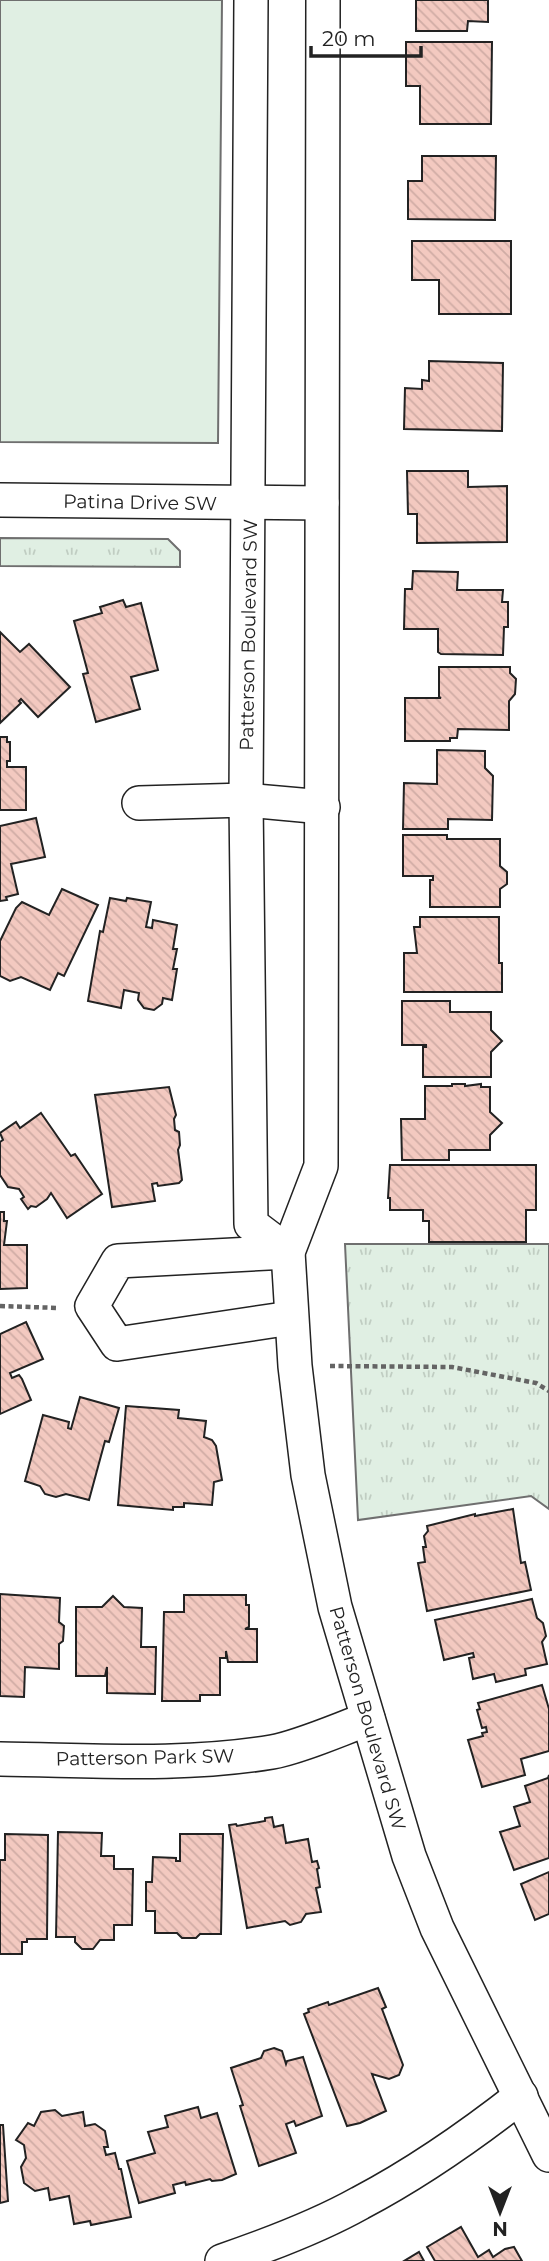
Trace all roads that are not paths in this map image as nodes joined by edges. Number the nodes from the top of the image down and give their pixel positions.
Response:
1 (251, 0) edge
2 (323, 0) edge
3 (0, 500) edge
4 (250, 503) junction
5 (322, 503) junction
6 (246, 800) junction
7 (139, 803) dead end
8 (323, 807) junction
9 (288, 1252) junction
10 (291, 1318) junction
11 (368, 1719) junction
12 (0, 1759) edge
13 (521, 2096) junction
14 (549, 2154) edge
15 (222, 2261) edge

1 - 4 street, Patterson Boulevard SW
2 - 5 street, Patterson Boulevard SW
3 - 4 street, Patina Drive SW
4 - 5 street, Patina Drive SW
4 - 6 street, Patterson Boulevard SW
5 - 8 street, Patterson Boulevard SW
6 - 7 street
6 - 8 street
6 - 9 street, Patterson Boulevard SW
8 - 9 street, Patterson Boulevard SW
9 - 10 street, Patterson Boulevard SW
9 - 10 street
10 - 11 street, Patterson Boulevard SW
11 - 12 street, Patterson Park SW
11 - 13 street, Patterson Boulevard SW
13 - 14 street, Patterson Boulevard SW
13 - 15 street

